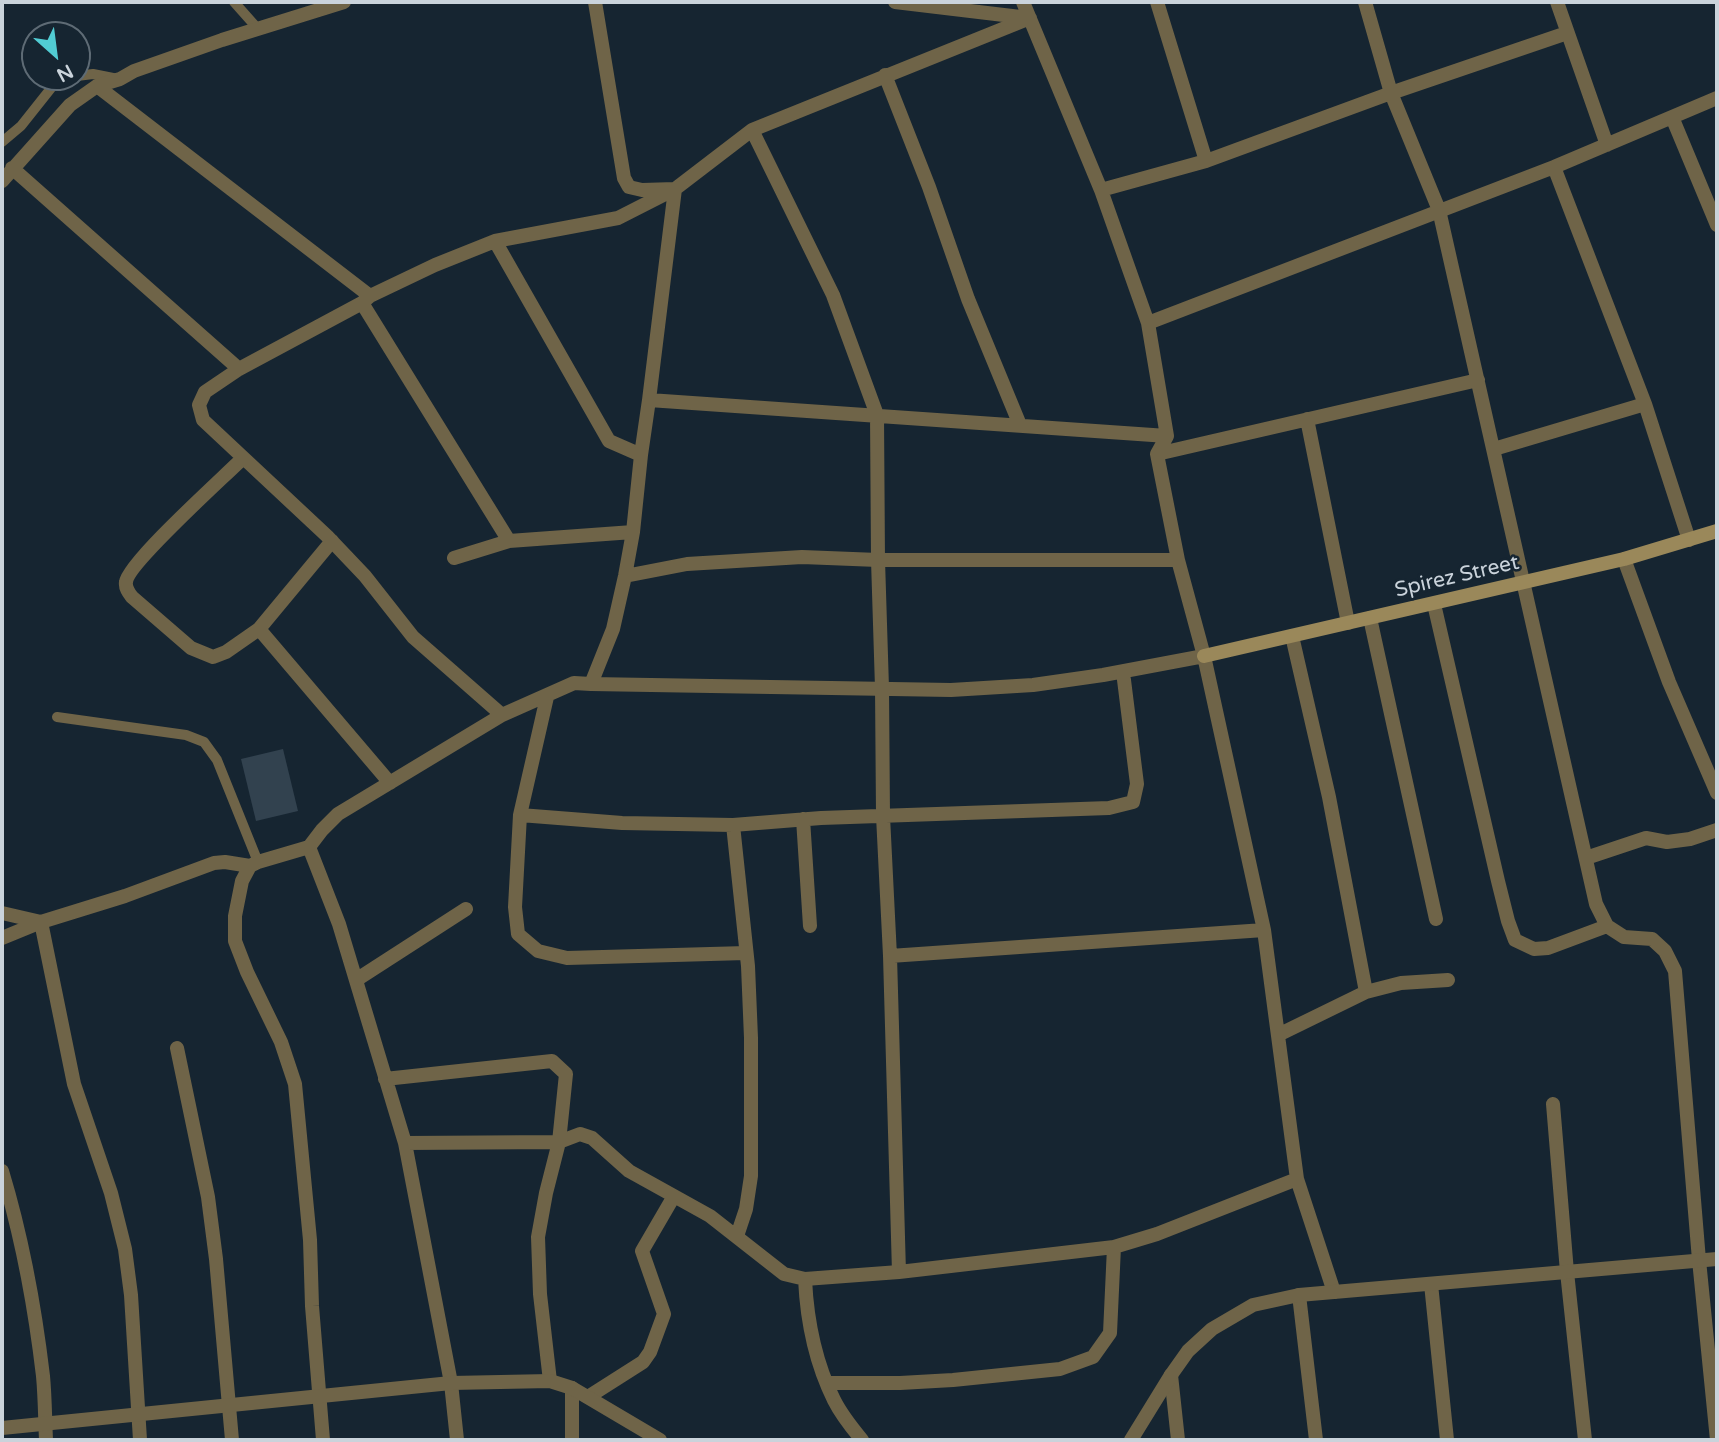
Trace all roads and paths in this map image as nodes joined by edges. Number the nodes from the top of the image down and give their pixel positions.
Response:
1 (234, 2) edge
2 (344, 2) edge
3 (595, 2) edge
4 (895, 2) edge
5 (1157, 2) edge
6 (1365, 2) edge
7 (1557, 2) edge
8 (1027, 7) edge
9 (258, 29) junction
10 (1567, 33) junction
11 (91, 74) edge
12 (885, 75) junction
13 (120, 79) junction
14 (96, 86) junction
15 (49, 91) edge
16 (1391, 93) junction
17 (1717, 98) edge
18 (1672, 117) junction
19 (752, 130) junction
20 (2, 142) edge
21 (1607, 145) junction
22 (1206, 160) junction
23 (1554, 167) junction
24 (12, 168) junction
25 (2, 181) edge
26 (675, 189) junction
27 (1101, 190) junction
28 (1439, 210) junction
29 (1717, 225) edge
30 (495, 241) junction
31 (366, 300) junction
32 (1147, 323) junction
33 (239, 369) junction
34 (1478, 380) junction
35 (649, 400) junction
36 (1645, 404) junction
37 (877, 415) junction
38 (1307, 419) junction
39 (1020, 425) junction
40 (1167, 436) junction
41 (1494, 449) junction
42 (1157, 454) junction
43 (641, 455) junction
44 (243, 458) junction
45 (1717, 531) edge
46 (633, 532) junction
47 (1689, 540) junction
48 (332, 541) junction
49 (509, 541) junction
50 (454, 558) dead end
51 (1624, 559) junction
52 (878, 560) junction
53 (1178, 560) junction
54 (625, 576) junction
55 (1524, 583) junction
56 (1434, 604) junction
57 (1370, 618) junction
58 (1348, 623) junction
59 (259, 628) junction
60 (1292, 636) junction
61 (1204, 656) junction
62 (1123, 672) junction
63 (591, 684) junction
64 (882, 688) junction
65 (547, 696) junction
66 (502, 715) junction
67 (57, 717) dead end
68 (390, 783) junction
69 (1717, 793) edge
70 (520, 815) junction
71 (883, 816) junction
72 (803, 819) junction
73 (733, 825) junction
74 (1717, 830) edge
75 (309, 848) junction
76 (1586, 858) junction
77 (254, 864) junction
78 (466, 909) dead end
79 (2, 913) edge
80 (1436, 919) dead end
81 (41, 922) junction
82 (810, 926) dead end
83 (1608, 926) junction
84 (1264, 930) junction
85 (2, 938) edge
86 (746, 953) junction
87 (890, 956) junction
88 (356, 980) junction
89 (1448, 980) dead end
90 (1366, 992) junction
91 (1278, 1035) junction
92 (177, 1048) dead end
93 (385, 1079) junction
94 (1553, 1104) dead end
95 (559, 1142) junction
96 (405, 1143) junction
97 (2, 1171) edge
98 (1297, 1179) junction
99 (674, 1196) junction
100 (737, 1236) junction
101 (1114, 1247) junction
102 (1717, 1259) edge
103 (1699, 1260) junction
104 (899, 1272) junction
105 (1567, 1272) junction
106 (805, 1279) junction
107 (1431, 1284) junction
108 (1334, 1292) junction
109 (1299, 1295) junction
110 (1171, 1375) junction
111 (550, 1381) junction
112 (451, 1383) junction
113 (827, 1383) junction
114 (572, 1388) junction
115 (318, 1397) junction
116 (588, 1397) junction
117 (229, 1406) junction
118 (137, 1415) junction
119 (45, 1424) junction
120 (2, 1428) edge
121 (47, 1440) edge
122 (140, 1440) edge
123 (232, 1440) edge
124 (323, 1440) edge
125 (457, 1440) edge
126 (572, 1440) edge
127 (660, 1440) edge
128 (862, 1440) edge
129 (1131, 1440) edge
130 (1178, 1440) edge
131 (1315, 1440) edge
132 (1447, 1440) edge
133 (1585, 1440) edge
134 (1717, 1440) edge

1 - 9 lane
2 - 9 street
3 - 26 street
4 - 8 street
5 - 22 street
6 - 16 street
7 - 10 street
8 - 12 street
8 - 27 street
9 - 13 street
10 - 16 street
10 - 21 street
11 - 13 lane
12 - 19 street
12 - 39 street
13 - 14 street
14 - 24 street
14 - 31 street
15 - 20 lane
16 - 22 street
16 - 28 street
17 - 18 street
18 - 21 street
18 - 29 street
19 - 26 street
19 - 37 street
21 - 23 street
22 - 27 street
23 - 28 street
23 - 36 street
24 - 25 street
24 - 33 street
26 - 30 street
26 - 35 street
27 - 32 street
28 - 32 street
28 - 34 street
30 - 31 street
30 - 43 street
31 - 33 street
31 - 49 street
32 - 40 street
33 - 44 street
34 - 38 street
34 - 41 street
35 - 37 street
35 - 43 street
36 - 41 street
36 - 47 street
37 - 39 street
37 - 52 street
38 - 42 street
38 - 58 street
39 - 40 street
40 - 42 street
41 - 55 street
42 - 53 street
43 - 46 street
44 - 48 street
44 - 59 street
45 - 47 main road, Spirez Street
46 - 49 street
46 - 54 street
47 - 51 main road, Spirez Street
48 - 59 street
48 - 66 street
49 - 50 street
51 - 55 main road, Spirez Street
51 - 69 street
52 - 53 street
52 - 54 street
52 - 64 street
53 - 61 street
54 - 63 street
55 - 56 main road, Spirez Street
55 - 76 street
56 - 57 main road, Spirez Street
56 - 83 street
57 - 58 main road, Spirez Street
57 - 80 street
58 - 60 main road, Spirez Street
59 - 68 street
60 - 61 main road, Spirez Street
60 - 90 street
61 - 62 street
61 - 84 street
62 - 64 street
62 - 71 street
63 - 64 street
63 - 65 street
64 - 71 street
65 - 66 street
65 - 70 street
66 - 68 street
67 - 77 lane
68 - 75 street
70 - 73 street
70 - 86 street
71 - 72 street
71 - 87 street
72 - 73 street
72 - 82 street
73 - 86 street
74 - 76 street
75 - 77 street
75 - 88 street
76 - 83 street
77 - 81 street
77 - 115 street
78 - 88 street
79 - 81 street
81 - 85 street
81 - 118 street
83 - 103 street
84 - 87 street
84 - 91 street
86 - 100 street
87 - 104 street
88 - 93 street
89 - 90 street
90 - 91 street
91 - 98 street
92 - 117 street
93 - 95 street
93 - 96 street
94 - 105 street
95 - 96 street
95 - 99 street
95 - 111 street
96 - 112 street
97 - 119 street
98 - 101 street
98 - 108 street
99 - 100 street
99 - 116 street
100 - 106 street
101 - 104 street
101 - 113 street
102 - 103 street
103 - 105 street
103 - 134 street
104 - 106 street
105 - 107 street
105 - 133 street
106 - 113 street
107 - 108 street
107 - 132 street
108 - 109 street
109 - 110 street
109 - 131 street
110 - 129 street
110 - 130 street
111 - 112 street
111 - 114 street
112 - 115 street
112 - 125 street
113 - 128 street
114 - 116 street
114 - 126 street
115 - 117 street
115 - 124 street
116 - 127 street
117 - 118 street
117 - 123 street
118 - 119 street
118 - 122 street
119 - 120 street
119 - 121 street

